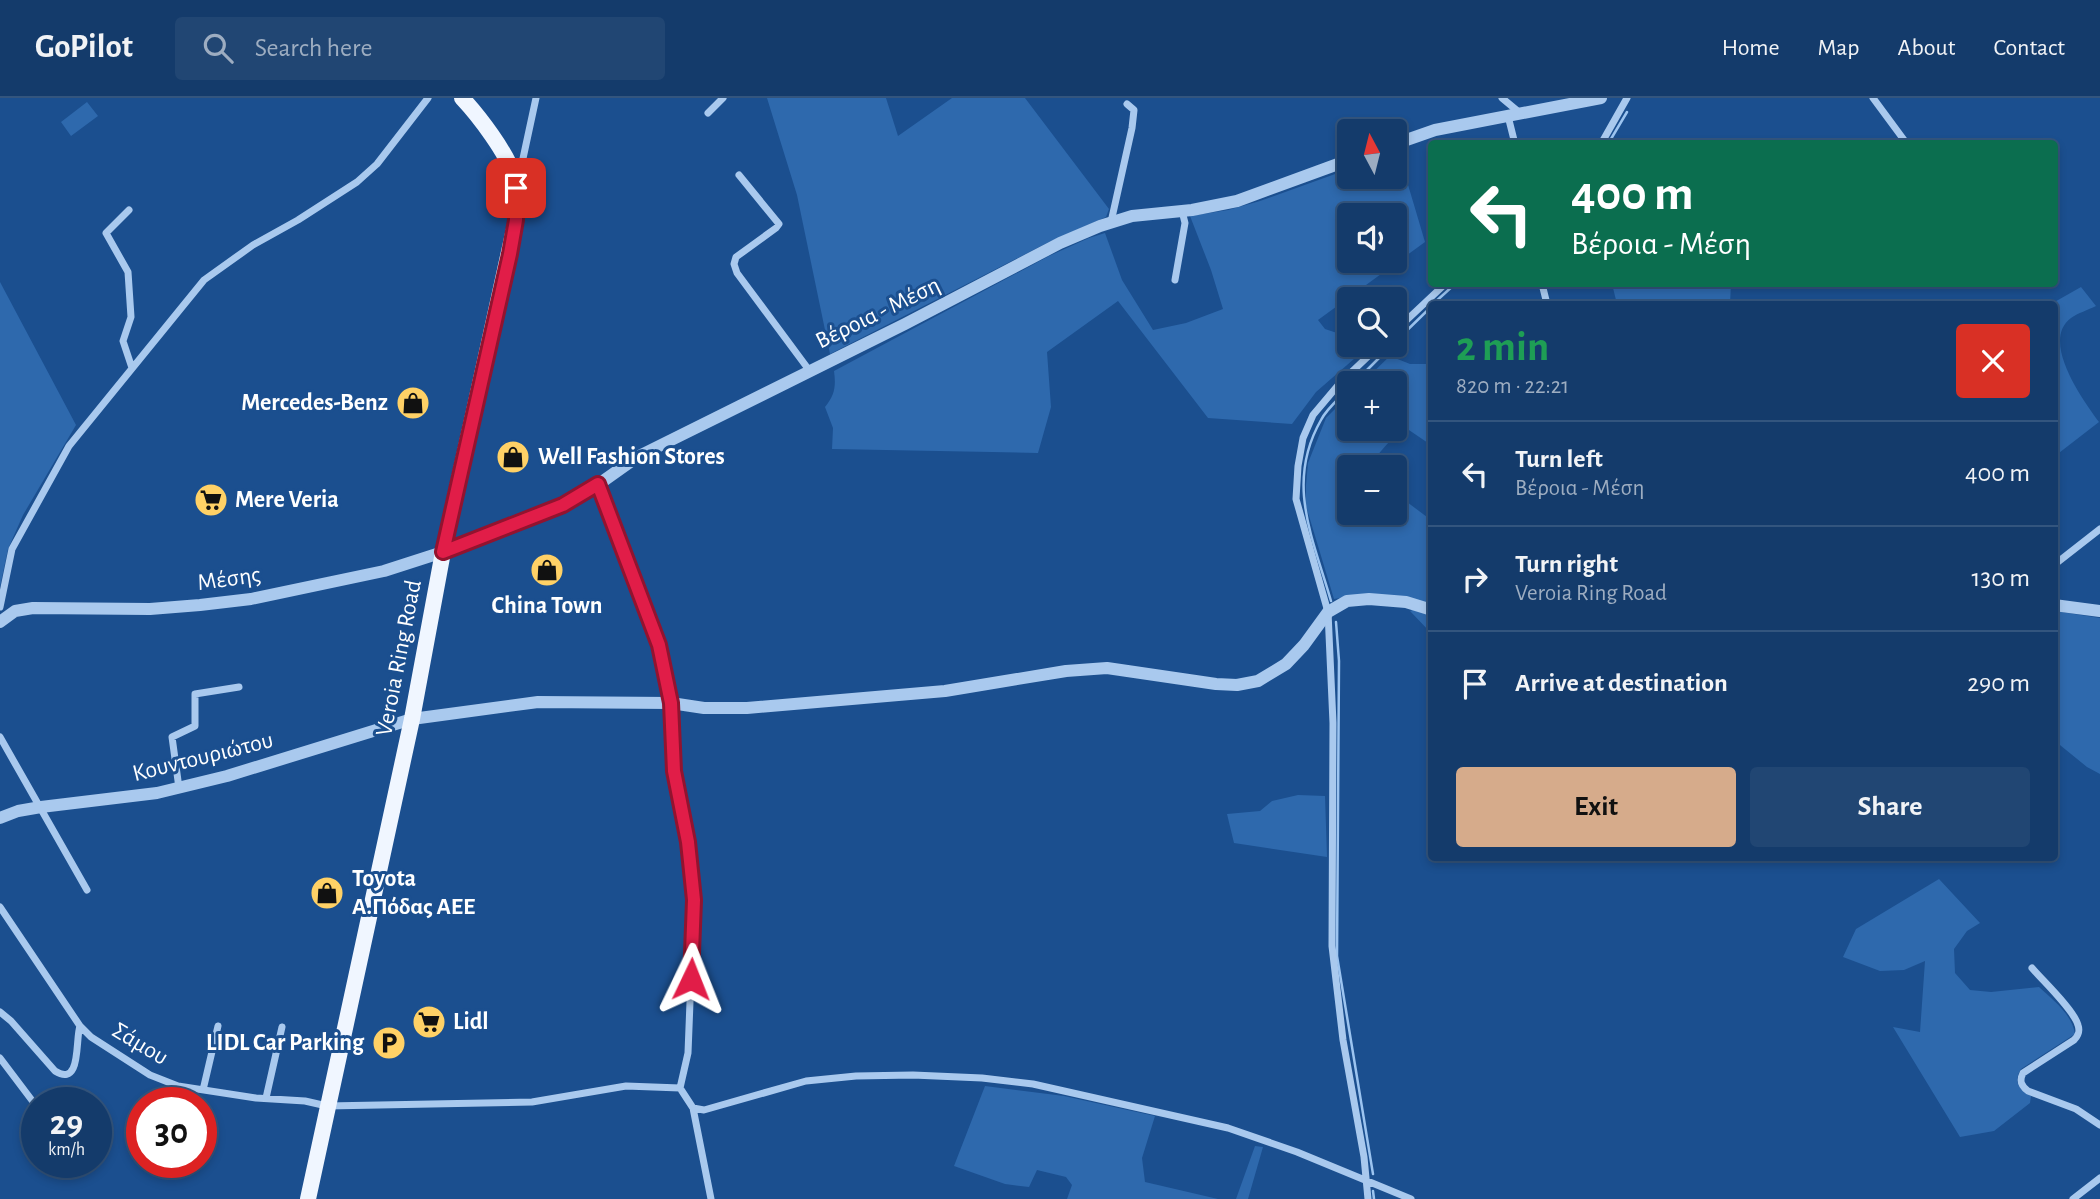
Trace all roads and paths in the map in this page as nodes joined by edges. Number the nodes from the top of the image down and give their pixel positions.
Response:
1 (428, 98) edge
2 (462, 98) edge
3 (536, 98) edge
4 (723, 98) edge
5 (1502, 98) edge
6 (1601, 98) edge
7 (1627, 98) edge
8 (1873, 98) edge
9 (1128, 104) dead end
10 (708, 113) dead end
11 (1514, 114) junction
12 (1407, 140) edge
13 (1515, 140) edge
14 (1603, 140) edge
15 (1904, 140) edge
16 (1337, 164) edge
17 (739, 175) dead end
18 (516, 188) junction
19 (129, 209) dead end
20 (1182, 211) junction
21 (1111, 222) junction
22 (1175, 280) dead end
23 (1442, 287) edge
24 (1407, 320) edge
25 (1367, 357) edge
26 (132, 368) junction
27 (809, 370) junction
28 (598, 484) junction
29 (2100, 529) edge
30 (443, 552) junction
31 (2058, 562) edge
32 (2058, 606) edge
33 (0, 607) edge
34 (1428, 609) edge
35 (2100, 611) edge
36 (1328, 612) junction
37 (0, 622) edge
38 (239, 687) dead end
39 (671, 703) junction
40 (412, 719) junction
41 (0, 737) edge
42 (179, 788) junction
43 (41, 807) junction
44 (0, 818) edge
45 (87, 890) dead end
46 (0, 907) edge
47 (2032, 968) dead end
48 (0, 1012) edge
49 (80, 1026) junction
50 (218, 1026) dead end
51 (282, 1027) dead end
52 (0, 1058) edge
53 (22, 1087) edge
54 (184, 1087) edge
55 (204, 1087) edge
56 (680, 1088) junction
57 (217, 1092) edge
58 (266, 1098) junction
59 (327, 1106) junction
60 (693, 1108) junction
61 (2100, 1125) edge
62 (2100, 1178) edge
63 (1367, 1180) junction
64 (308, 1199) edge
65 (711, 1199) edge
66 (1368, 1199) edge
67 (1411, 1199) edge
68 (2073, 1199) edge

1 - 26 street
2 - 18 main road, Verοia Ring Road
3 - 18 street
4 - 10 street
5 - 11 street
6 - 11 street
7 - 14 street
8 - 15 street
9 - 21 street
11 - 12 street
11 - 13 street
16 - 20 street, Βέροια - Μέση
17 - 27 street
18 - 30 main road, Verοia Ring Road
19 - 26 street
20 - 21 street, Βέροια - Μέση
20 - 22 street
21 - 27 street, Βέροια - Μέση
23 - 24 street
25 - 36 street
26 - 33 street
27 - 28 street, Βέροια - Μέση
28 - 30 street, Βέροια - Μέση
28 - 39 street
29 - 31 street
30 - 37 street, Μέσης
30 - 40 main road, Verοia Ring Road
32 - 35 street
34 - 36 street
36 - 39 street, Κουντουριώτου
36 - 63 street
38 - 42 street
39 - 40 street, Κουντουριώτου
39 - 56 street
40 - 42 street, Κουντουριώτου
40 - 59 main road, Verοia Ring Road
41 - 43 street
42 - 43 street, Κουντουριώτου
43 - 44 street, Κουντουριώτου
43 - 45 street
46 - 49 street, Σάμου
47 - 61 street
48 - 49 street
49 - 54 street, Σάμου
50 - 55 street
51 - 58 street
52 - 53 street
56 - 59 street, Σάμου
56 - 60 street
57 - 58 street, Σάμου
58 - 59 street, Σάμου
59 - 64 main road, Verοia Ring Road
60 - 63 street
60 - 65 street
62 - 68 street
63 - 66 street
63 - 67 street

